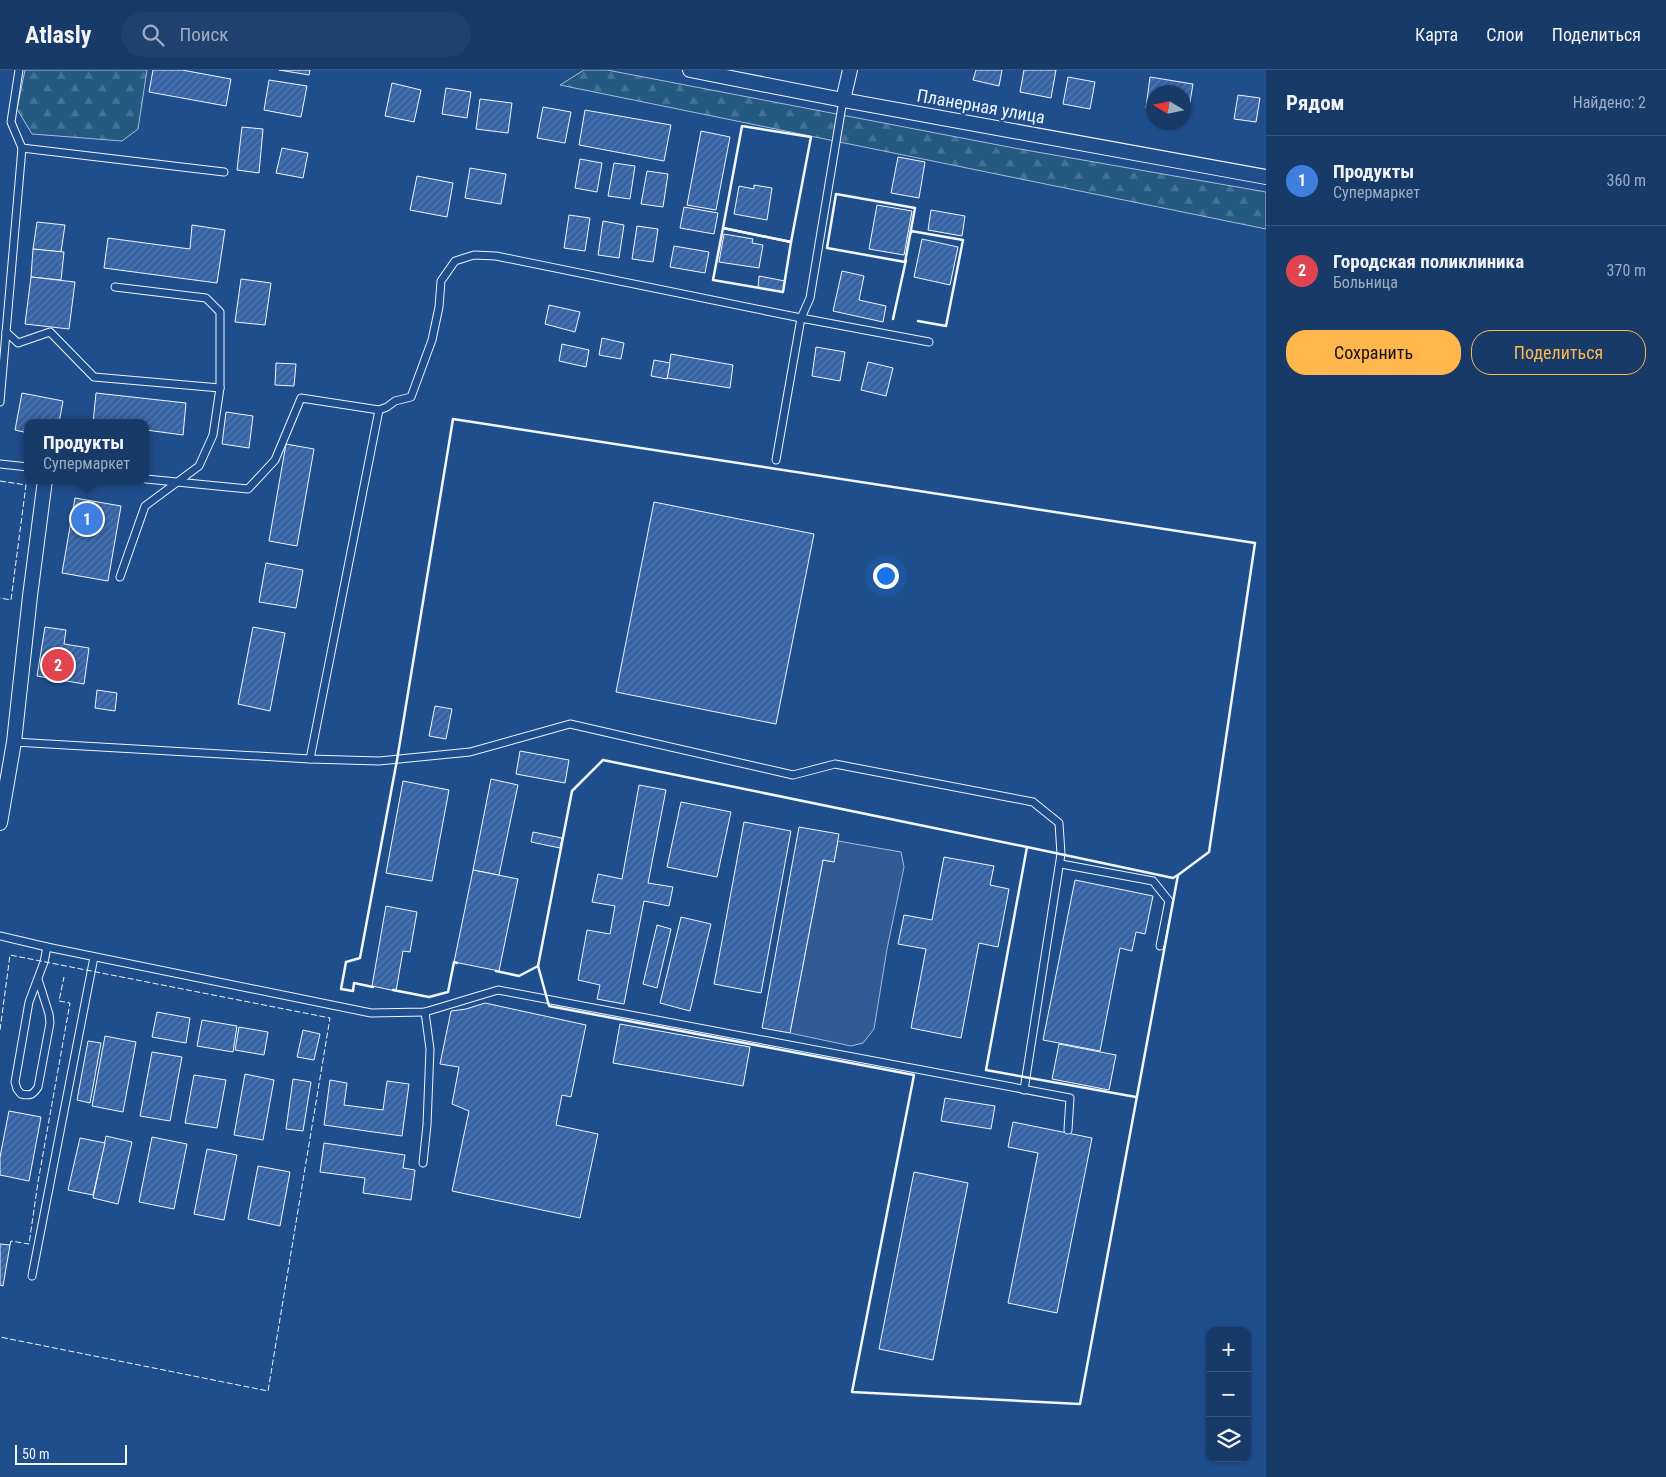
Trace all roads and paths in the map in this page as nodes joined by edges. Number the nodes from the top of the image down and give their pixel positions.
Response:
1 (19, 70) edge
2 (690, 70) edge
3 (850, 70) edge
4 (843, 100) junction
5 (22, 148) junction
6 (224, 172) dead end
7 (1266, 177) edge
8 (115, 287) dead end
9 (801, 318) junction
10 (6, 332) junction
11 (929, 342) dead end
12 (220, 388) junction
13 (0, 402) edge
14 (379, 410) junction
15 (776, 460) dead end
16 (0, 464) edge
17 (24, 467) edge
18 (149, 479) edge
19 (178, 482) junction
20 (44, 484) edge
21 (120, 577) dead end
22 (14, 742) junction
23 (310, 759) junction
24 (0, 823) edge
25 (1060, 864) junction
26 (0, 936) edge
27 (1160, 946) dead end
28 (47, 947) junction
29 (94, 957) junction
30 (38, 979) junction
31 (425, 1012) junction
32 (1024, 1090) junction
33 (1068, 1130) dead end
34 (423, 1163) dead end
35 (32, 1276) dead end

1 - 5 lane
2 - 4 street, Планерная улица
3 - 4 street
4 - 7 street, Планерная улица
4 - 9 lane
5 - 6 lane
5 - 10 lane
8 - 12 lane
9 - 11 lane
9 - 14 lane
9 - 15 lane
10 - 12 lane
10 - 13 lane
12 - 19 lane
14 - 19 lane
14 - 23 lane
16 - 17 lane
18 - 19 lane
19 - 21 lane
20 - 22 street
22 - 23 lane
22 - 24 street
23 - 25 lane
25 - 27 lane
25 - 32 lane
26 - 28 lane
28 - 29 lane
28 - 30 lane
29 - 31 lane
29 - 35 lane
30 - 30 lane
31 - 32 lane
31 - 34 lane
32 - 33 lane

